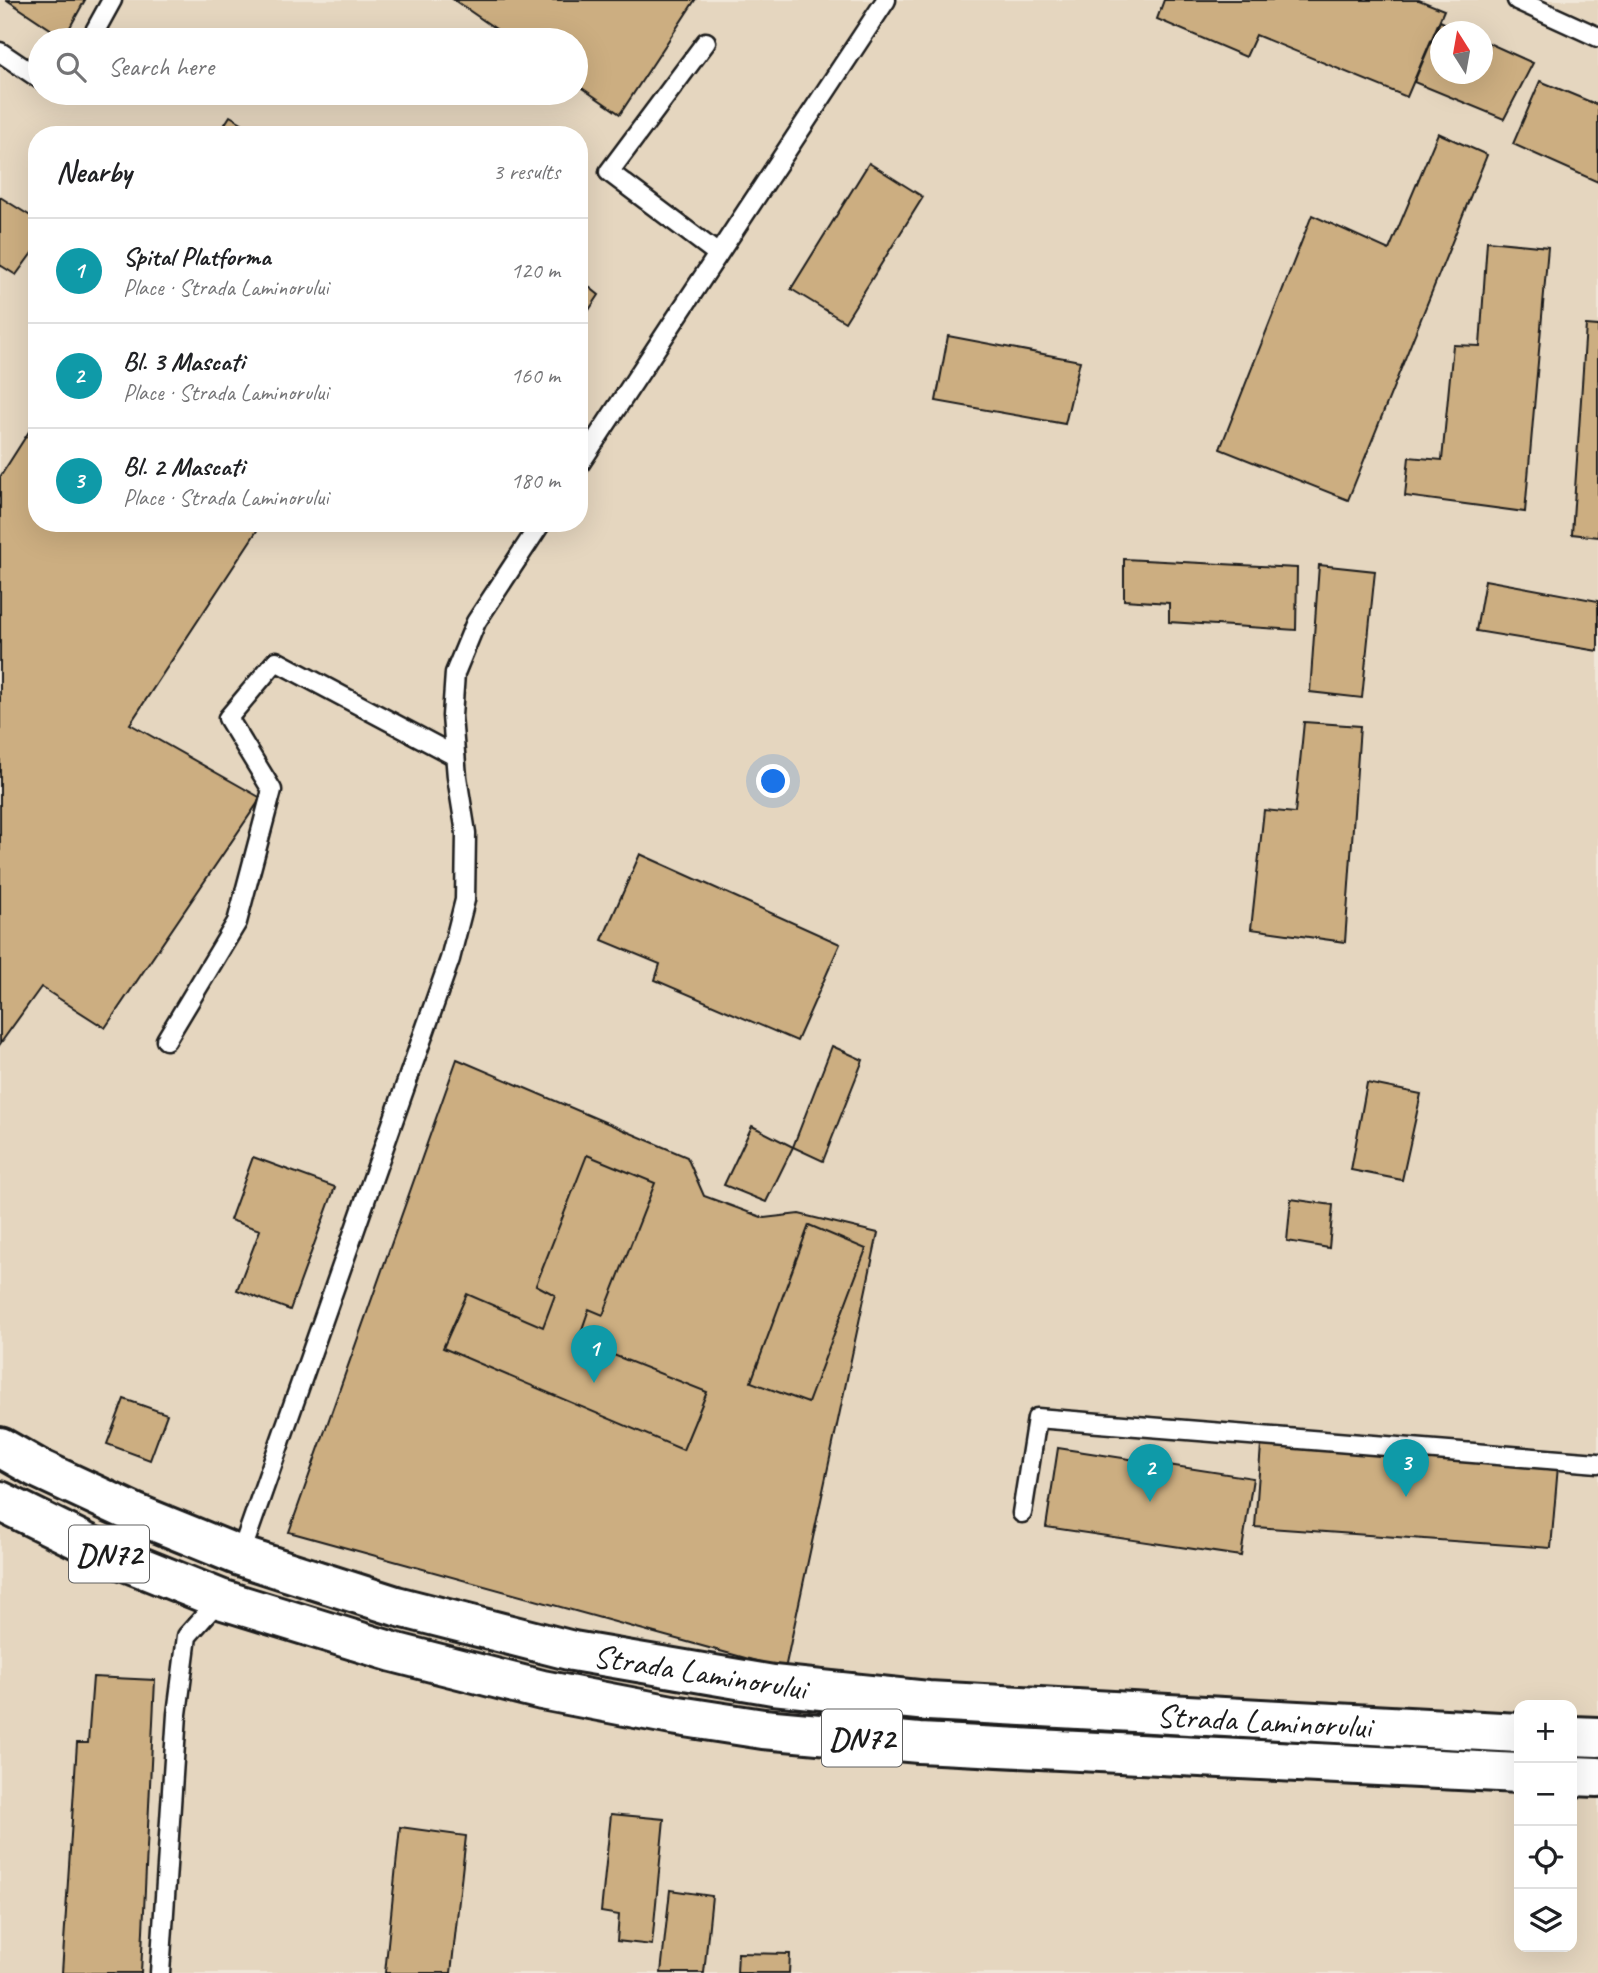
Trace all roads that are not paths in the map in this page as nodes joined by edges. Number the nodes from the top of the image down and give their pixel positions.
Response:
1 (112, 0) edge
2 (886, 0) edge
3 (1517, 0) edge
4 (97, 28) edge
5 (1598, 37) edge
6 (706, 42) dead end
7 (0, 52) edge
8 (28, 71) edge
9 (718, 254) junction
10 (588, 452) edge
11 (535, 532) edge
12 (455, 756) junction
13 (166, 1040) dead end
14 (0, 1447) edge
15 (1598, 1463) edge
16 (0, 1501) edge
17 (1021, 1513) dead end
18 (240, 1556) junction
19 (220, 1599) junction
20 (1514, 1733) edge
21 (1577, 1736) edge
22 (1598, 1737) edge
23 (1514, 1773) edge
24 (1577, 1776) edge
25 (1598, 1777) edge
26 (160, 1973) edge

1 - 4 lane
2 - 9 lane
3 - 5 lane
6 - 9 lane
7 - 8 lane
9 - 10 lane
11 - 12 lane
12 - 13 lane
12 - 18 lane
14 - 18 main road, Strada Laminorului
15 - 17 lane
16 - 19 main road, Strada Laminorului / DN72
18 - 19 main road
18 - 20 main road, Strada Laminorului
19 - 23 main road, Strada Laminorului / DN72
19 - 26 lane
21 - 22 main road
24 - 25 main road

